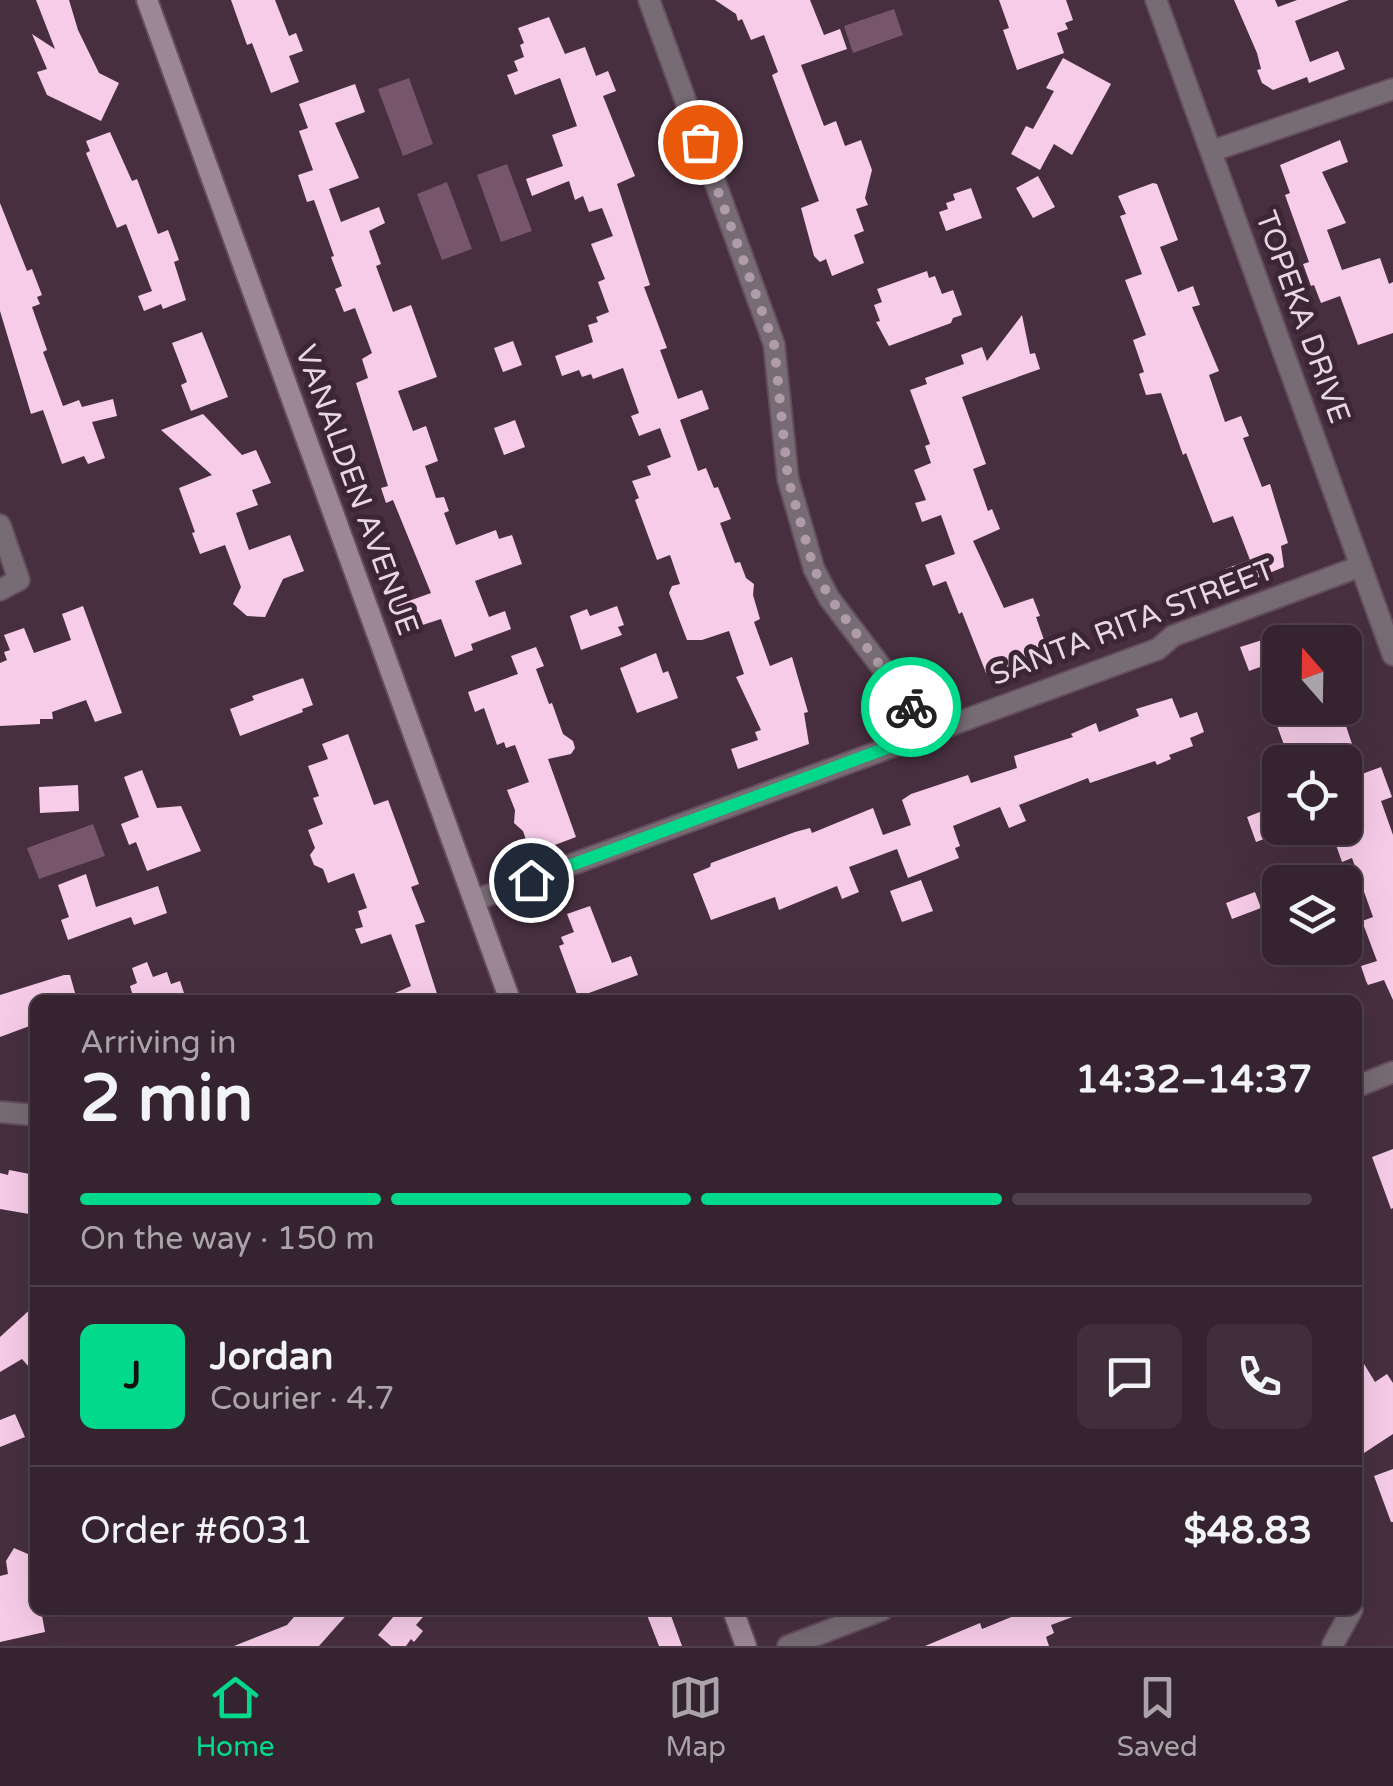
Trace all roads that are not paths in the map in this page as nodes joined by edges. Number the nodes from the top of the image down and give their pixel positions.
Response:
1 (147, 0) edge
2 (649, 0) edge
3 (1156, 0) edge
4 (1393, 89) edge
5 (1212, 151) junction
6 (0, 525) edge
7 (1360, 566) junction
8 (10, 585) edge
9 (1393, 655) edge
10 (930, 732) junction
11 (475, 900) junction
12 (508, 995) edge
13 (1393, 1072) edge
14 (1362, 1084) edge
15 (0, 1112) edge
16 (30, 1115) edge
17 (735, 1615) edge
18 (869, 1615) edge
19 (1349, 1615) edge
20 (1333, 1644) edge
21 (746, 1646) edge
22 (788, 1646) edge

1 - 11 main road, VANALDEN AVENUE
2 - 10 street
3 - 5 street, TOPEKA DRIVE
4 - 5 street
5 - 7 street, TOPEKA DRIVE
6 - 8 street
7 - 9 street, TOPEKA DRIVE
7 - 10 street, SANTA RITA STREET
10 - 11 street, SANTA RITA STREET
11 - 12 main road, VANALDEN AVENUE
13 - 14 street
15 - 16 street
17 - 21 main road
18 - 22 street
19 - 20 street

